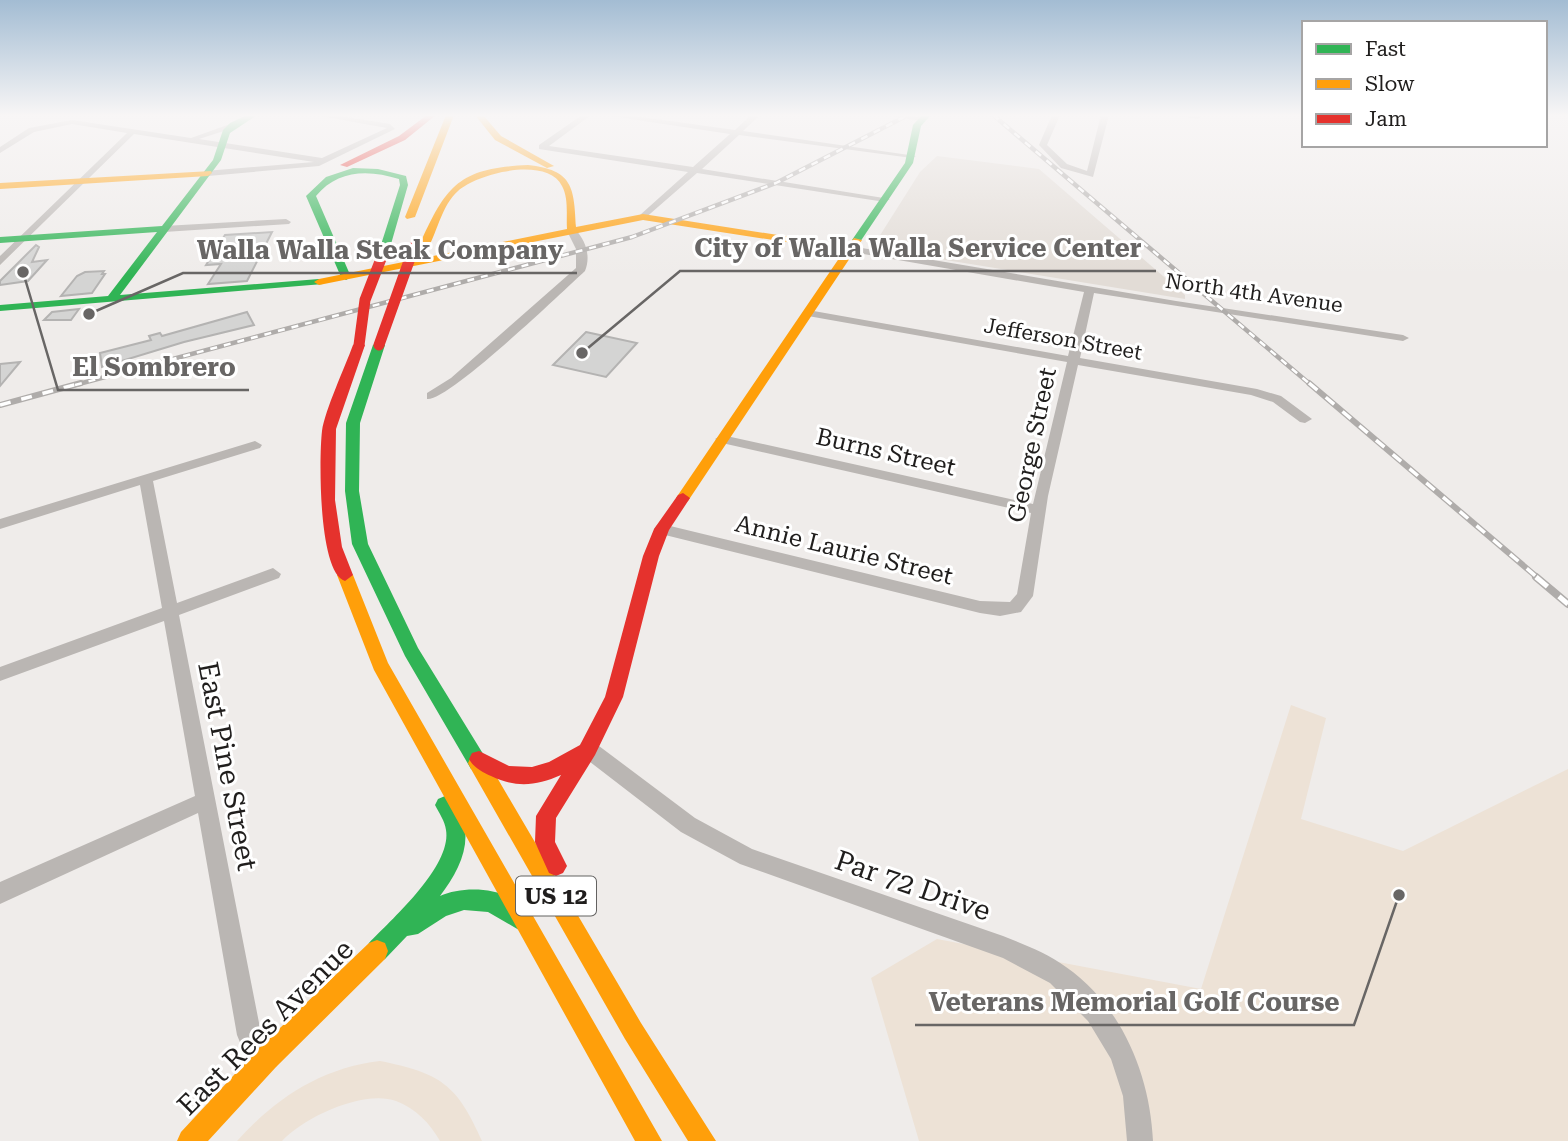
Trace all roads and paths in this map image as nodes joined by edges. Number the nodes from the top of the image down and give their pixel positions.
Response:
1 (95, 168) edge
2 (211, 168) edge
3 (286, 168) edge
4 (340, 168) edge
5 (427, 168) edge
6 (445, 168) edge
7 (555, 168) edge
8 (676, 168) edge
9 (696, 168) edge
10 (904, 168) edge
11 (1070, 168) edge
12 (1092, 168) edge
13 (693, 171) junction
14 (208, 173) junction
15 (83, 180) junction
16 (0, 186) edge
17 (885, 199) junction
18 (643, 217) junction
19 (286, 222) dead end
20 (164, 229) junction
21 (578, 232) junction
22 (24, 238) junction
23 (0, 240) edge
24 (419, 246) junction
25 (850, 249) junction
26 (390, 251) junction
27 (0, 262) edge
28 (340, 278) junction
29 (1090, 289) junction
30 (111, 299) junction
31 (0, 308) edge
32 (808, 313) junction
33 (1403, 338) dead end
34 (1074, 360) junction
35 (431, 396) dead end
36 (1305, 419) dead end
37 (722, 439) junction
38 (255, 445) dead end
39 (146, 479) junction
40 (1039, 510) junction
41 (0, 524) edge
42 (662, 529) junction
43 (273, 574) dead end
44 (1015, 608) joint
45 (170, 612) junction
46 (0, 674) edge
47 (400, 701) junction
48 (589, 749) junction
49 (474, 755) junction
50 (206, 800) junction
51 (0, 892) edge
52 (530, 929) junction
53 (377, 951) junction
54 (633, 1031) junction
55 (267, 1058) junction
56 (190, 1141) edge
57 (649, 1141) edge
58 (703, 1141) edge
59 (1140, 1141) edge

1 - 15 street
2 - 14 main road
3 - 14 street
4 - 28 main road
5 - 26 main road, US 12
6 - 24 main road
7 - 21 main road
8 - 13 street
9 - 13 street
10 - 17 main road
11 - 12 street
13 - 17 street
13 - 18 street
14 - 15 main road
14 - 20 main road
15 - 16 main road
15 - 22 street
17 - 25 main road
18 - 21 main road
18 - 25 main road, North 4th Avenue
19 - 20 street
20 - 22 main road
20 - 30 main road
21 - 24 main road
21 - 28 main road
21 - 35 street
22 - 23 main road
22 - 27 street
24 - 49 main road, US 12, bridge
25 - 29 street, North 4th Avenue
25 - 32 main road
26 - 28 main road
26 - 47 main road, US 12, bridge
28 - 30 main road
29 - 33 street, North 4th Avenue
29 - 34 street, George Street
30 - 31 main road
32 - 34 street, Jefferson Street
32 - 37 main road
34 - 36 street, Jefferson Street
34 - 40 street, George Street
37 - 40 street, Burns Street
37 - 42 main road
38 - 39 street
39 - 41 street
39 - 45 street, East Pine Street
40 - 44 street, George Street
42 - 44 street, Annie Laurie Street
42 - 48 main road
43 - 45 street
45 - 46 street
45 - 50 street, East Pine Street
47 - 52 main road, US 12
47 - 53 main road
48 - 49 main road
48 - 54 main road
48 - 59 street, Par 72 Drive
49 - 54 main road, US 12
50 - 51 street
50 - 55 street, East Pine Street
52 - 53 main road
52 - 57 main road, US 12
53 - 55 main road, East Rees Avenue
54 - 58 main road, US 12
55 - 56 main road, East Rees Avenue

